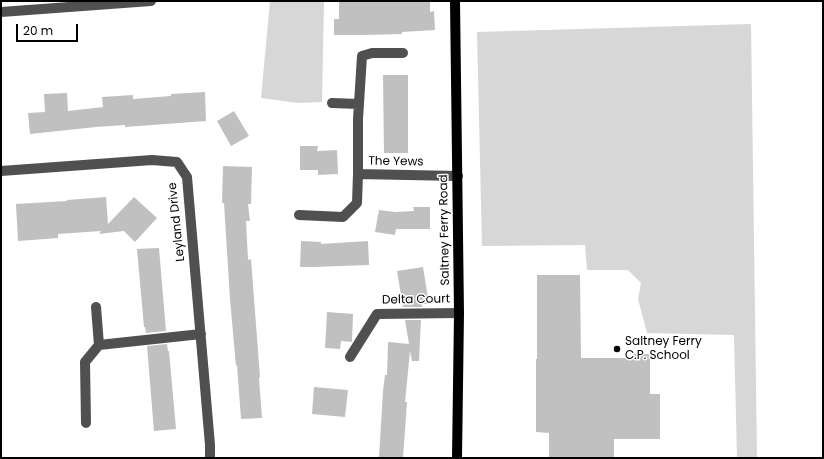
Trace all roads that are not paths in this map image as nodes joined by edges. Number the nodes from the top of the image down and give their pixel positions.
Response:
1 (151, 1) edge
2 (455, 1) edge
3 (1, 12) edge
4 (403, 53) dead end
5 (332, 103) dead end
6 (359, 104) junction
7 (1, 171) edge
8 (358, 174) junction
9 (458, 176) junction
10 (299, 215) dead end
11 (96, 307) dead end
12 (460, 312) junction
13 (201, 334) junction
14 (99, 345) junction
15 (350, 358) dead end
16 (86, 423) dead end
17 (210, 458) edge
18 (457, 458) edge

1 - 3 street
2 - 9 main road, Saltney Ferry Road
4 - 6 street, The Yews
5 - 6 street
6 - 8 street, The Yews
7 - 13 street, Leyland Drive
8 - 9 street, The Yews
8 - 10 street, The Yews
9 - 12 main road, Saltney Ferry Road
11 - 14 street
12 - 15 street, Delta Court
12 - 18 main road, Saltney Ferry Road
13 - 14 street
13 - 17 street, Leyland Drive
14 - 16 street

